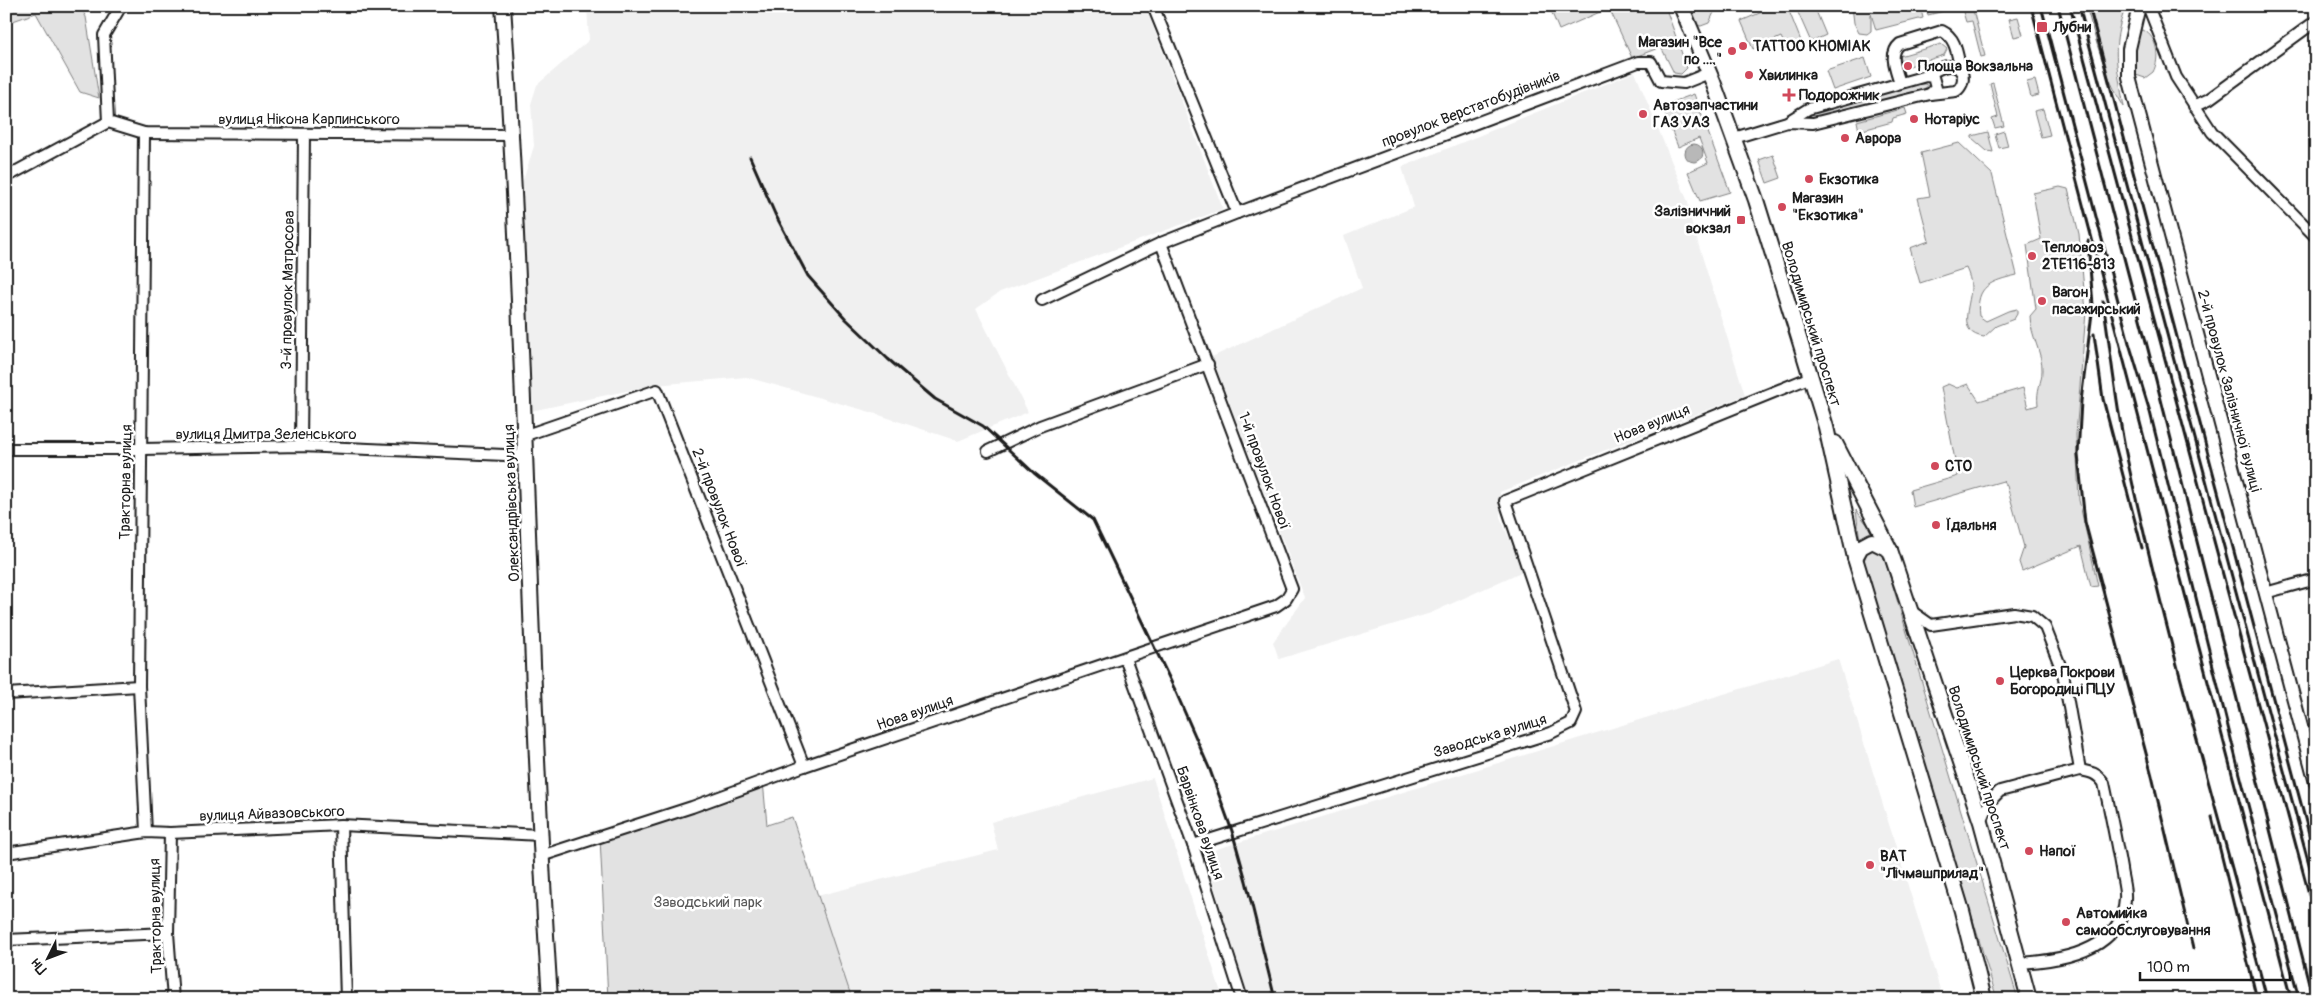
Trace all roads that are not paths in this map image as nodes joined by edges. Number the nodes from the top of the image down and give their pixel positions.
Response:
1 (121, 6) edge
2 (503, 6) edge
3 (1153, 6) edge
4 (1681, 6) edge
5 (2139, 6) edge
6 (2148, 6) edge
7 (2316, 21) edge
8 (1961, 71) junction
9 (1709, 73) junction
10 (1926, 76) junction
11 (1900, 83) junction
12 (1930, 94) junction
13 (2194, 106) junction
14 (108, 122) junction
15 (1787, 122) junction
16 (144, 133) junction
17 (304, 134) junction
18 (512, 135) junction
19 (1734, 138) junction
20 (6, 163) edge
21 (9, 175) edge
22 (1237, 213) junction
23 (2316, 237) edge
24 (1161, 243) junction
25 (1042, 300) dead end
26 (1208, 364) junction
27 (1811, 377) junction
28 (1826, 427) junction
29 (526, 435) junction
30 (301, 446) junction
31 (6, 449) edge
32 (142, 449) junction
33 (988, 451) dead end
34 (526, 456) junction
35 (1505, 501) joint
36 (1890, 550) junction
37 (1855, 558) junction
38 (2316, 580) edge
39 (1292, 589) joint
40 (2265, 593) junction
41 (1909, 609) junction
42 (1125, 658) junction
43 (139, 686) junction
44 (6, 694) edge
45 (804, 766) junction
46 (2080, 770) junction
47 (2316, 783) edge
48 (1981, 822) junction
49 (341, 825) junction
50 (146, 832) junction
51 (170, 833) junction
52 (540, 834) junction
53 (1193, 845) junction
54 (6, 853) edge
55 (541, 856) junction
56 (168, 933) junction
57 (6, 940) edge
58 (2018, 963) junction
59 (173, 999) edge
60 (346, 999) edge
61 (550, 999) edge
62 (1242, 999) edge
63 (1984, 999) edge
64 (2028, 999) edge

1 - 14 street
2 - 18 main road, Олександрівська вулиця
3 - 22 street
4 - 9 main road, Володимирський проспект
5 - 40 street, 2-й провулок Залізничної вулиці
6 - 13 street
7 - 13 street
8 - 10 street
8 - 11 street
8 - 12 street
9 - 19 main road, Володимирський проспект
9 - 22 street, провулок Верстатобудівників
10 - 11 street
10 - 12 street
11 - 15 street
12 - 15 street
13 - 23 street
14 - 16 street, вулиця Нікона Карпинського
14 - 21 street
15 - 19 street
16 - 17 street, вулиця Нікона Карпинського
16 - 32 street, Тракторна вулиця
17 - 18 street, вулиця Нікона Карпинського
17 - 30 street, 3-й провулок Матросова
18 - 29 main road, Олександрівська вулиця
19 - 27 main road, Володимирський проспект
20 - 21 street
22 - 24 street, провулок Верстатобудівників
24 - 25 street, провулок Верстатобудівників
24 - 26 street, 1-й провулок Нової
26 - 33 street
26 - 39 street, 1-й провулок Нової
27 - 28 main road, Володимирський проспект
27 - 35 street, Нова вулиця
28 - 36 main road, Володимирський проспект
28 - 37 main road, Володимирський проспект
29 - 34 main road, Олександрівська вулиця
29 - 45 street, 2-й провулок Нової
30 - 32 street, вулиця Дмитра Зеленського
30 - 34 street, вулиця Дмитра Зеленського
31 - 32 street, вулиця Дмитра Зеленського
32 - 43 street, Тракторна вулиця
34 - 52 main road, Олександрівська вулиця
35 - 53 street, Заводська вулиця
36 - 37 main road
36 - 41 main road, Володимирський проспект
37 - 63 main road, Володимирський проспект
38 - 40 street
39 - 42 street, Нова вулиця
40 - 47 street, 2-й провулок Залізничної вулиці
41 - 46 street
41 - 48 main road, Володимирський проспект
42 - 45 street, Нова вулиця
42 - 53 street, Барвінкова вулиця
43 - 44 street
43 - 50 street, Тракторна вулиця
45 - 55 street, Нова вулиця
46 - 48 street
46 - 58 street
48 - 58 main road, Володимирський проспект
49 - 51 street, вулиця Айвазовського
49 - 52 street, вулиця Айвазовського
49 - 60 street
50 - 51 street, вулиця Айвазовського
50 - 54 street, вулиця Айвазовського
51 - 56 street, Тракторна вулиця
52 - 55 main road, Олександрівська вулиця
53 - 62 street, Барвінкова вулиця
55 - 61 main road, Олександрівська вулиця
56 - 57 street
56 - 59 street, Тракторна вулиця
58 - 64 main road, Володимирський проспект

